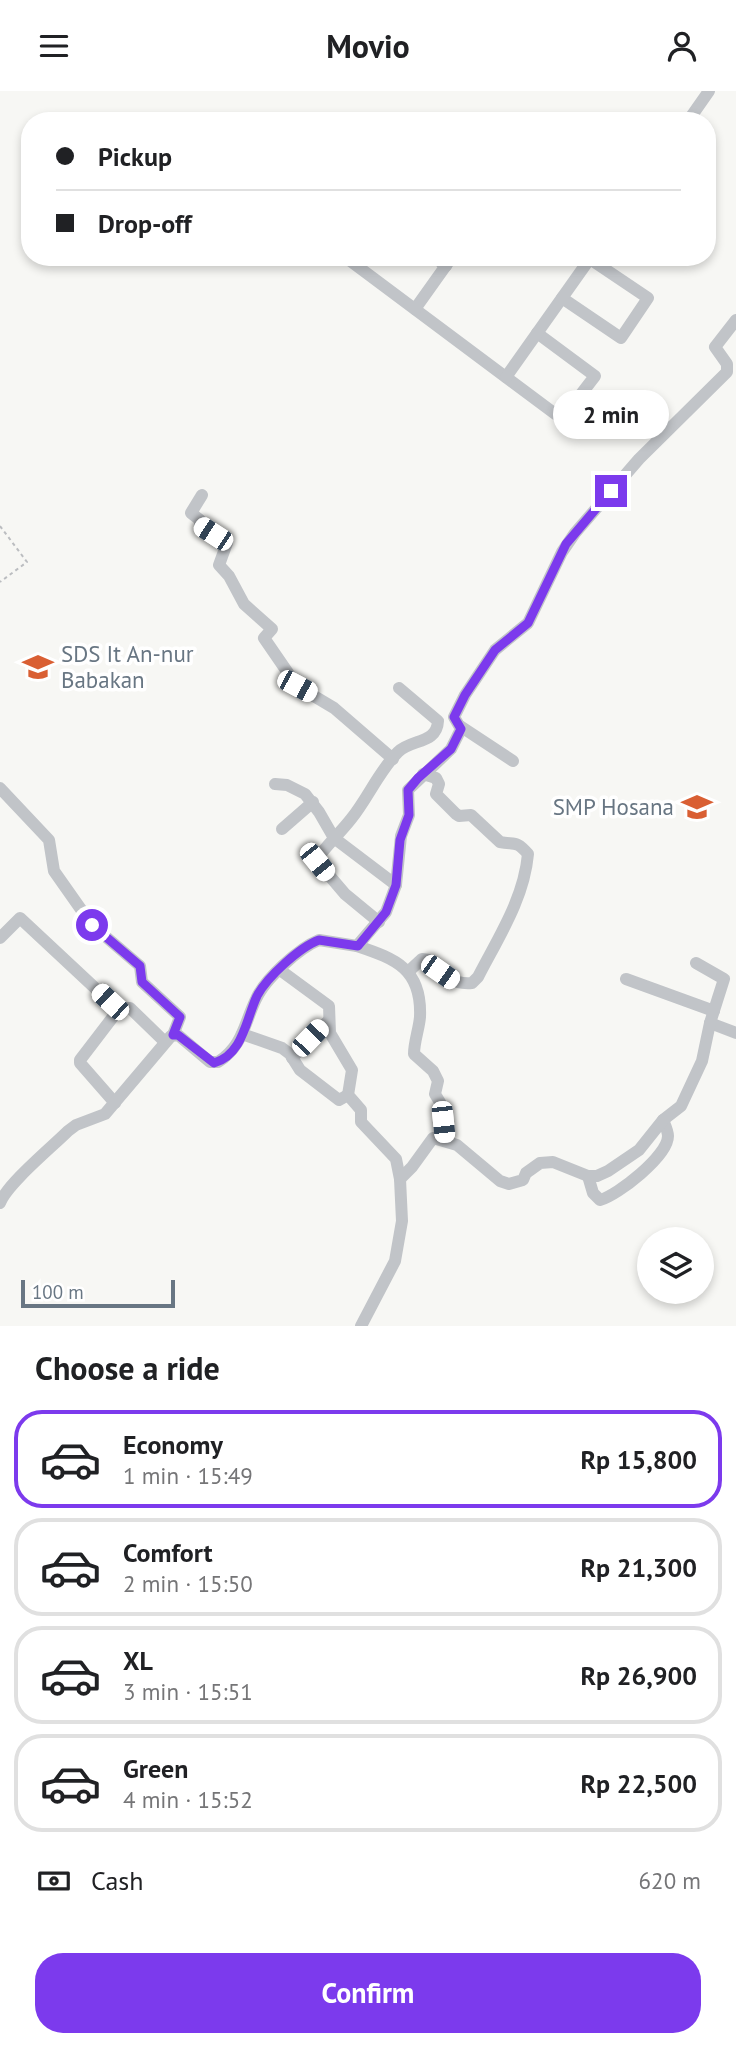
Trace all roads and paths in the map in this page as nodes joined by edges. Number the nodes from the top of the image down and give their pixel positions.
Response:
1 (709, 91) edge
2 (694, 112) edge
3 (357, 266) edge
4 (446, 266) edge
5 (584, 266) edge
6 (602, 266) edge
7 (562, 298) junction
8 (415, 309) junction
9 (736, 320) edge
10 (537, 333) junction
11 (506, 377) junction
12 (202, 495) dead end
13 (0, 526) edge
14 (0, 582) edge
15 (399, 688) dead end
16 (460, 726) junction
17 (393, 759) junction
18 (513, 761) dead end
19 (424, 774) junction
20 (275, 784) dead end
21 (0, 788) edge
22 (313, 802) junction
23 (282, 829) dead end
24 (334, 838) junction
25 (396, 885) junction
26 (379, 922) junction
27 (0, 938) edge
28 (358, 946) junction
29 (696, 963) dead end
30 (280, 970) junction
31 (408, 972) junction
32 (626, 979) dead end
33 (119, 1009) junction
34 (712, 1017) junction
35 (328, 1020) junction
36 (736, 1033) edge
37 (242, 1034) junction
38 (169, 1039) junction
39 (292, 1058) junction
40 (348, 1095) junction
41 (115, 1103) junction
42 (663, 1120) junction
43 (444, 1141) junction
44 (588, 1176) junction
45 (400, 1179) junction
46 (0, 1200) edge
47 (361, 1326) edge

1 - 2 street
3 - 8 street
4 - 8 street
5 - 7 street
6 - 7 street
7 - 10 street
8 - 11 street
9 - 16 street
10 - 11 street
10 - 11 street
12 - 17 street
13 - 14 path
15 - 17 street
16 - 18 street
16 - 19 street
17 - 24 street
19 - 25 street
19 - 31 street
20 - 22 street
21 - 38 street
22 - 23 street
22 - 24 street
24 - 25 street
24 - 26 street
25 - 26 street
26 - 28 street
27 - 33 street
28 - 30 street
28 - 31 street
29 - 34 street
30 - 35 street
30 - 37 street
31 - 43 street
32 - 34 street
33 - 38 street
33 - 41 street
34 - 36 street
34 - 42 street
35 - 39 street
35 - 40 street
37 - 38 street
37 - 39 street
38 - 41 street
39 - 40 street
40 - 45 street
41 - 46 street
42 - 44 street
42 - 44 street
43 - 44 street
43 - 45 street
45 - 47 street

